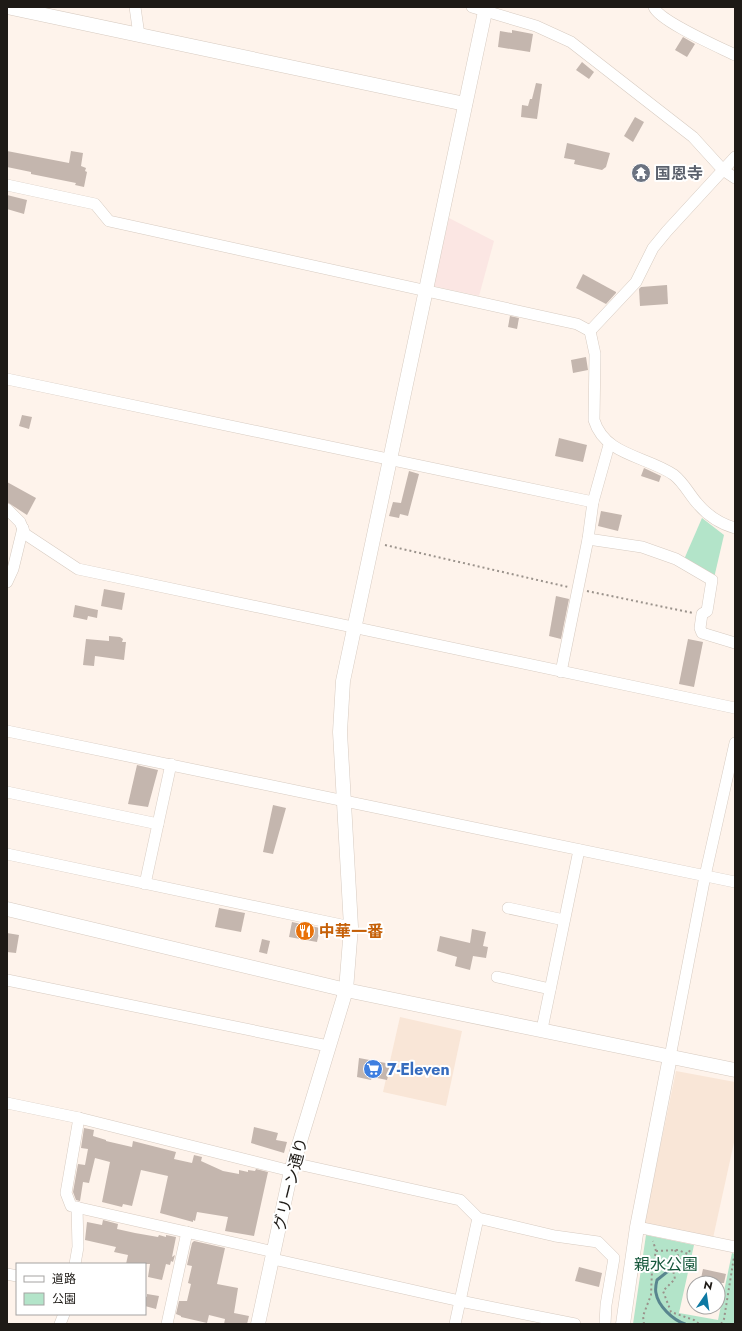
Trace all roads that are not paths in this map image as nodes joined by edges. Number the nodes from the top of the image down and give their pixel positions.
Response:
1 (7, 7) edge
2 (135, 7) edge
3 (472, 7) edge
4 (654, 7) edge
5 (486, 9) edge
6 (138, 34) junction
7 (735, 55) edge
8 (465, 104) junction
9 (735, 157) edge
10 (723, 170) junction
11 (735, 178) edge
12 (7, 186) edge
13 (427, 292) junction
14 (590, 331) junction
15 (7, 379) edge
16 (610, 445) junction
17 (390, 460) junction
18 (593, 502) junction
19 (7, 509) edge
20 (23, 528) junction
21 (735, 528) edge
22 (588, 538) junction
23 (7, 582) edge
24 (353, 628) junction
25 (735, 643) edge
26 (561, 672) junction
27 (735, 708) edge
28 (7, 731) edge
29 (735, 744) edge
30 (171, 764) junction
31 (7, 792) edge
32 (343, 801) junction
33 (158, 824) junction
34 (579, 850) junction
35 (7, 854) edge
36 (705, 876) junction
37 (735, 882) edge
38 (145, 884) junction
39 (7, 908) edge
40 (508, 908) dead end
41 (564, 920) junction
42 (351, 927) junction
43 (497, 977) dead end
44 (7, 980) edge
45 (550, 989) junction
46 (346, 990) junction
47 (542, 1029) junction
48 (328, 1046) junction
49 (670, 1057) junction
50 (735, 1070) edge
51 (7, 1103) edge
52 (79, 1118) junction
53 (292, 1167) junction
54 (77, 1207) junction
55 (478, 1218) junction
56 (644, 1228) junction
57 (187, 1232) junction
58 (735, 1247) edge
59 (274, 1255) junction
60 (75, 1263) edge
61 (460, 1301) junction
62 (167, 1324) edge
63 (258, 1324) edge
64 (455, 1324) edge
65 (575, 1324) edge
66 (605, 1324) edge
67 (623, 1324) edge

1 - 6 street
2 - 6 street
3 - 5 street
4 - 7 street
5 - 8 street, グリーン通り
5 - 10 street
6 - 8 street
8 - 13 street, グリーン通り
9 - 10 street
10 - 11 street
10 - 14 street
12 - 13 street
13 - 14 street
13 - 17 street, グリーン通り
14 - 16 street
15 - 17 street
16 - 18 street
16 - 21 street
17 - 18 street
17 - 24 street, グリーン通り
18 - 22 street
19 - 20 street
20 - 23 street
20 - 24 street
22 - 25 street
22 - 26 street
24 - 26 street
24 - 32 street, グリーン通り
26 - 27 street
28 - 30 street
29 - 36 street
30 - 32 street
30 - 33 street
31 - 33 street
32 - 34 street
32 - 42 street, グリーン通り
33 - 38 street
34 - 36 street
34 - 41 street
35 - 38 street
36 - 37 street
36 - 49 street
38 - 42 street
39 - 46 street
40 - 41 street
41 - 45 street
42 - 46 street, グリーン通り
43 - 45 street
44 - 48 street
45 - 47 street
46 - 47 street
46 - 48 street, グリーン通り
47 - 49 street
48 - 53 street, グリーン通り
49 - 50 street
49 - 56 street
51 - 52 street
52 - 53 street
52 - 54 street
53 - 55 street
53 - 59 street, グリーン通り
54 - 57 street
54 - 60 street
55 - 61 street
55 - 66 street
56 - 58 street
56 - 67 street
57 - 59 street
57 - 62 street
59 - 61 street
59 - 63 street, グリーン通り
61 - 64 street
61 - 65 street

